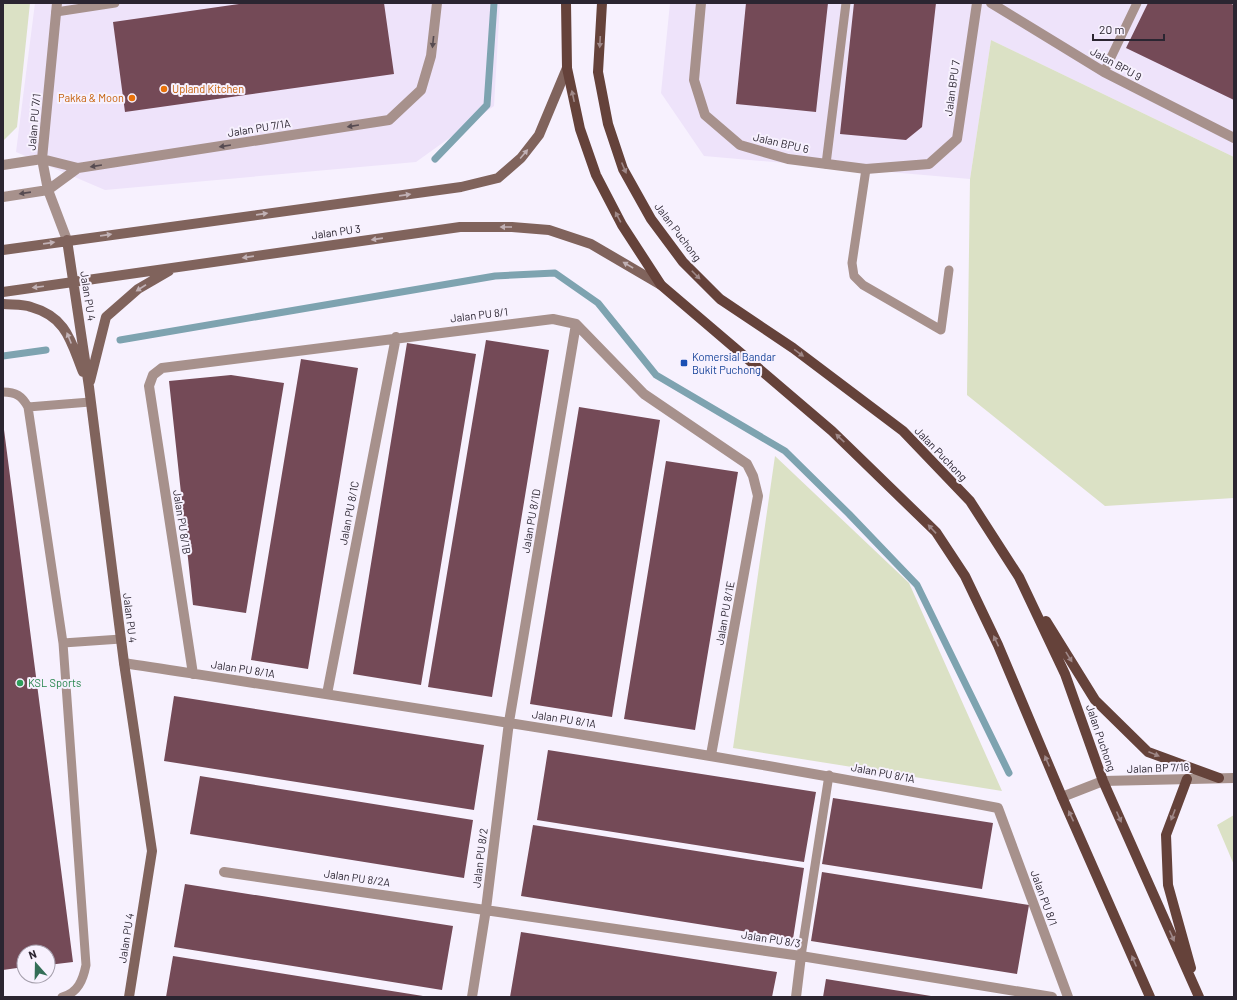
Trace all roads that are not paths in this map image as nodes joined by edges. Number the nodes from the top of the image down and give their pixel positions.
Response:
1 (115, 3) edge
2 (437, 3) edge
3 (566, 3) edge
4 (602, 3) edge
5 (701, 3) edge
6 (846, 3) edge
7 (977, 3) edge
8 (991, 3) edge
9 (1137, 3) edge
10 (56, 8) edge
11 (567, 68) junction
12 (1104, 72) junction
13 (1234, 138) edge
14 (42, 159) junction
15 (826, 164) junction
16 (929, 164) joint
17 (3, 165) edge
18 (78, 168) junction
19 (866, 169) junction
20 (48, 190) junction
21 (3, 197) edge
22 (67, 240) junction
23 (3, 250) edge
24 (174, 268) junction
25 (949, 270) dead end
26 (74, 283) junction
27 (661, 285) junction
28 (3, 292) edge
29 (3, 304) edge
30 (576, 324) junction
31 (396, 337) junction
32 (153, 376) joint
33 (89, 387) junction
34 (3, 392) edge
35 (90, 402) junction
36 (28, 407) junction
37 (1019, 577) junction
38 (121, 639) junction
39 (63, 643) junction
40 (124, 663) junction
41 (193, 674) junction
42 (327, 694) junction
43 (510, 722) junction
44 (711, 755) junction
45 (829, 775) junction
46 (1219, 778) junction
47 (1234, 778) edge
48 (1187, 779) junction
49 (1103, 781) junction
50 (1062, 797) junction
51 (998, 808) joint
52 (224, 872) dead end
53 (486, 909) junction
54 (801, 956) junction
55 (62, 997) edge
56 (129, 997) edge
57 (472, 997) edge
58 (796, 997) edge
59 (1052, 997) edge
60 (1068, 997) edge
61 (1150, 997) edge
62 (1199, 997) edge

1 - 10 lane
2 -> 18 street, Jalan PU 7/1A
3 - 11 main road
4 -> 37 main road, Jalan Puchong
5 - 15 street, Jalan BPU 6
6 - 15 lane
7 - 16 street, Jalan BPU 7
8 - 12 street, Jalan BPU 9
9 - 12 lane
10 - 14 street, Jalan PU 7/1
22 -> 11 street
27 -> 11 main road
12 - 13 street, Jalan BPU 9
14 - 17 street, Jalan PU 7/1A
14 - 18 street, Jalan PU 7/1A
14 - 20 street, Jalan PU 7/1
15 - 19 street, Jalan BPU 6
16 - 19 street, Jalan BPU 6
18 - 20 street
19 - 25 lane
20 -> 21 street
20 - 22 street, Jalan PU 7/1
23 -> 22 street
22 - 26 street, Jalan PU 4
24 - 26 street, Jalan PU 3
27 -> 24 street, Jalan PU 3
24 -> 33 street
26 -> 28 street, Jalan PU 3
26 - 33 street, Jalan PU 4
50 -> 27 main road
33 -> 29 street
30 - 31 street, Jalan PU 8/1
30 - 43 street, Jalan PU 8/1D
30 - 44 street, Jalan PU 8/1E
31 - 32 street, Jalan PU 8/1
31 - 42 street, Jalan PU 8/1C
32 - 41 street, Jalan PU 8/1B
33 - 35 street, Jalan PU 4
34 - 36 lane
35 - 36 lane
35 - 38 street, Jalan PU 4
36 - 39 lane
37 -> 46 main road
37 - 49 main road, Jalan Puchong
38 - 39 lane
38 - 40 street, Jalan PU 4
39 - 55 lane
40 - 41 street, Jalan PU 8/1A
40 - 56 street, Jalan PU 4
41 - 42 street, Jalan PU 8/1A
42 - 43 street, Jalan PU 8/1A
43 - 44 street, Jalan PU 8/1A
43 - 53 street, Jalan PU 8/2
44 - 45 street, Jalan PU 8/1A
45 - 51 street, Jalan PU 8/1A
45 - 54 lane
46 - 47 street, Jalan BP 7/16
46 - 48 street, Jalan BP 7/16
48 - 49 street, Jalan BP 7/16
48 -> 62 main road
49 - 50 street, Jalan BP 7/16
49 -> 62 main road, Jalan Puchong
61 -> 50 main road
51 - 60 street, Jalan PU 8/1
52 - 53 street, Jalan PU 8/2A
53 - 54 street, Jalan PU 8/3
53 - 57 street, Jalan PU 8/2
54 - 58 street
54 - 59 street, Jalan PU 8/3

